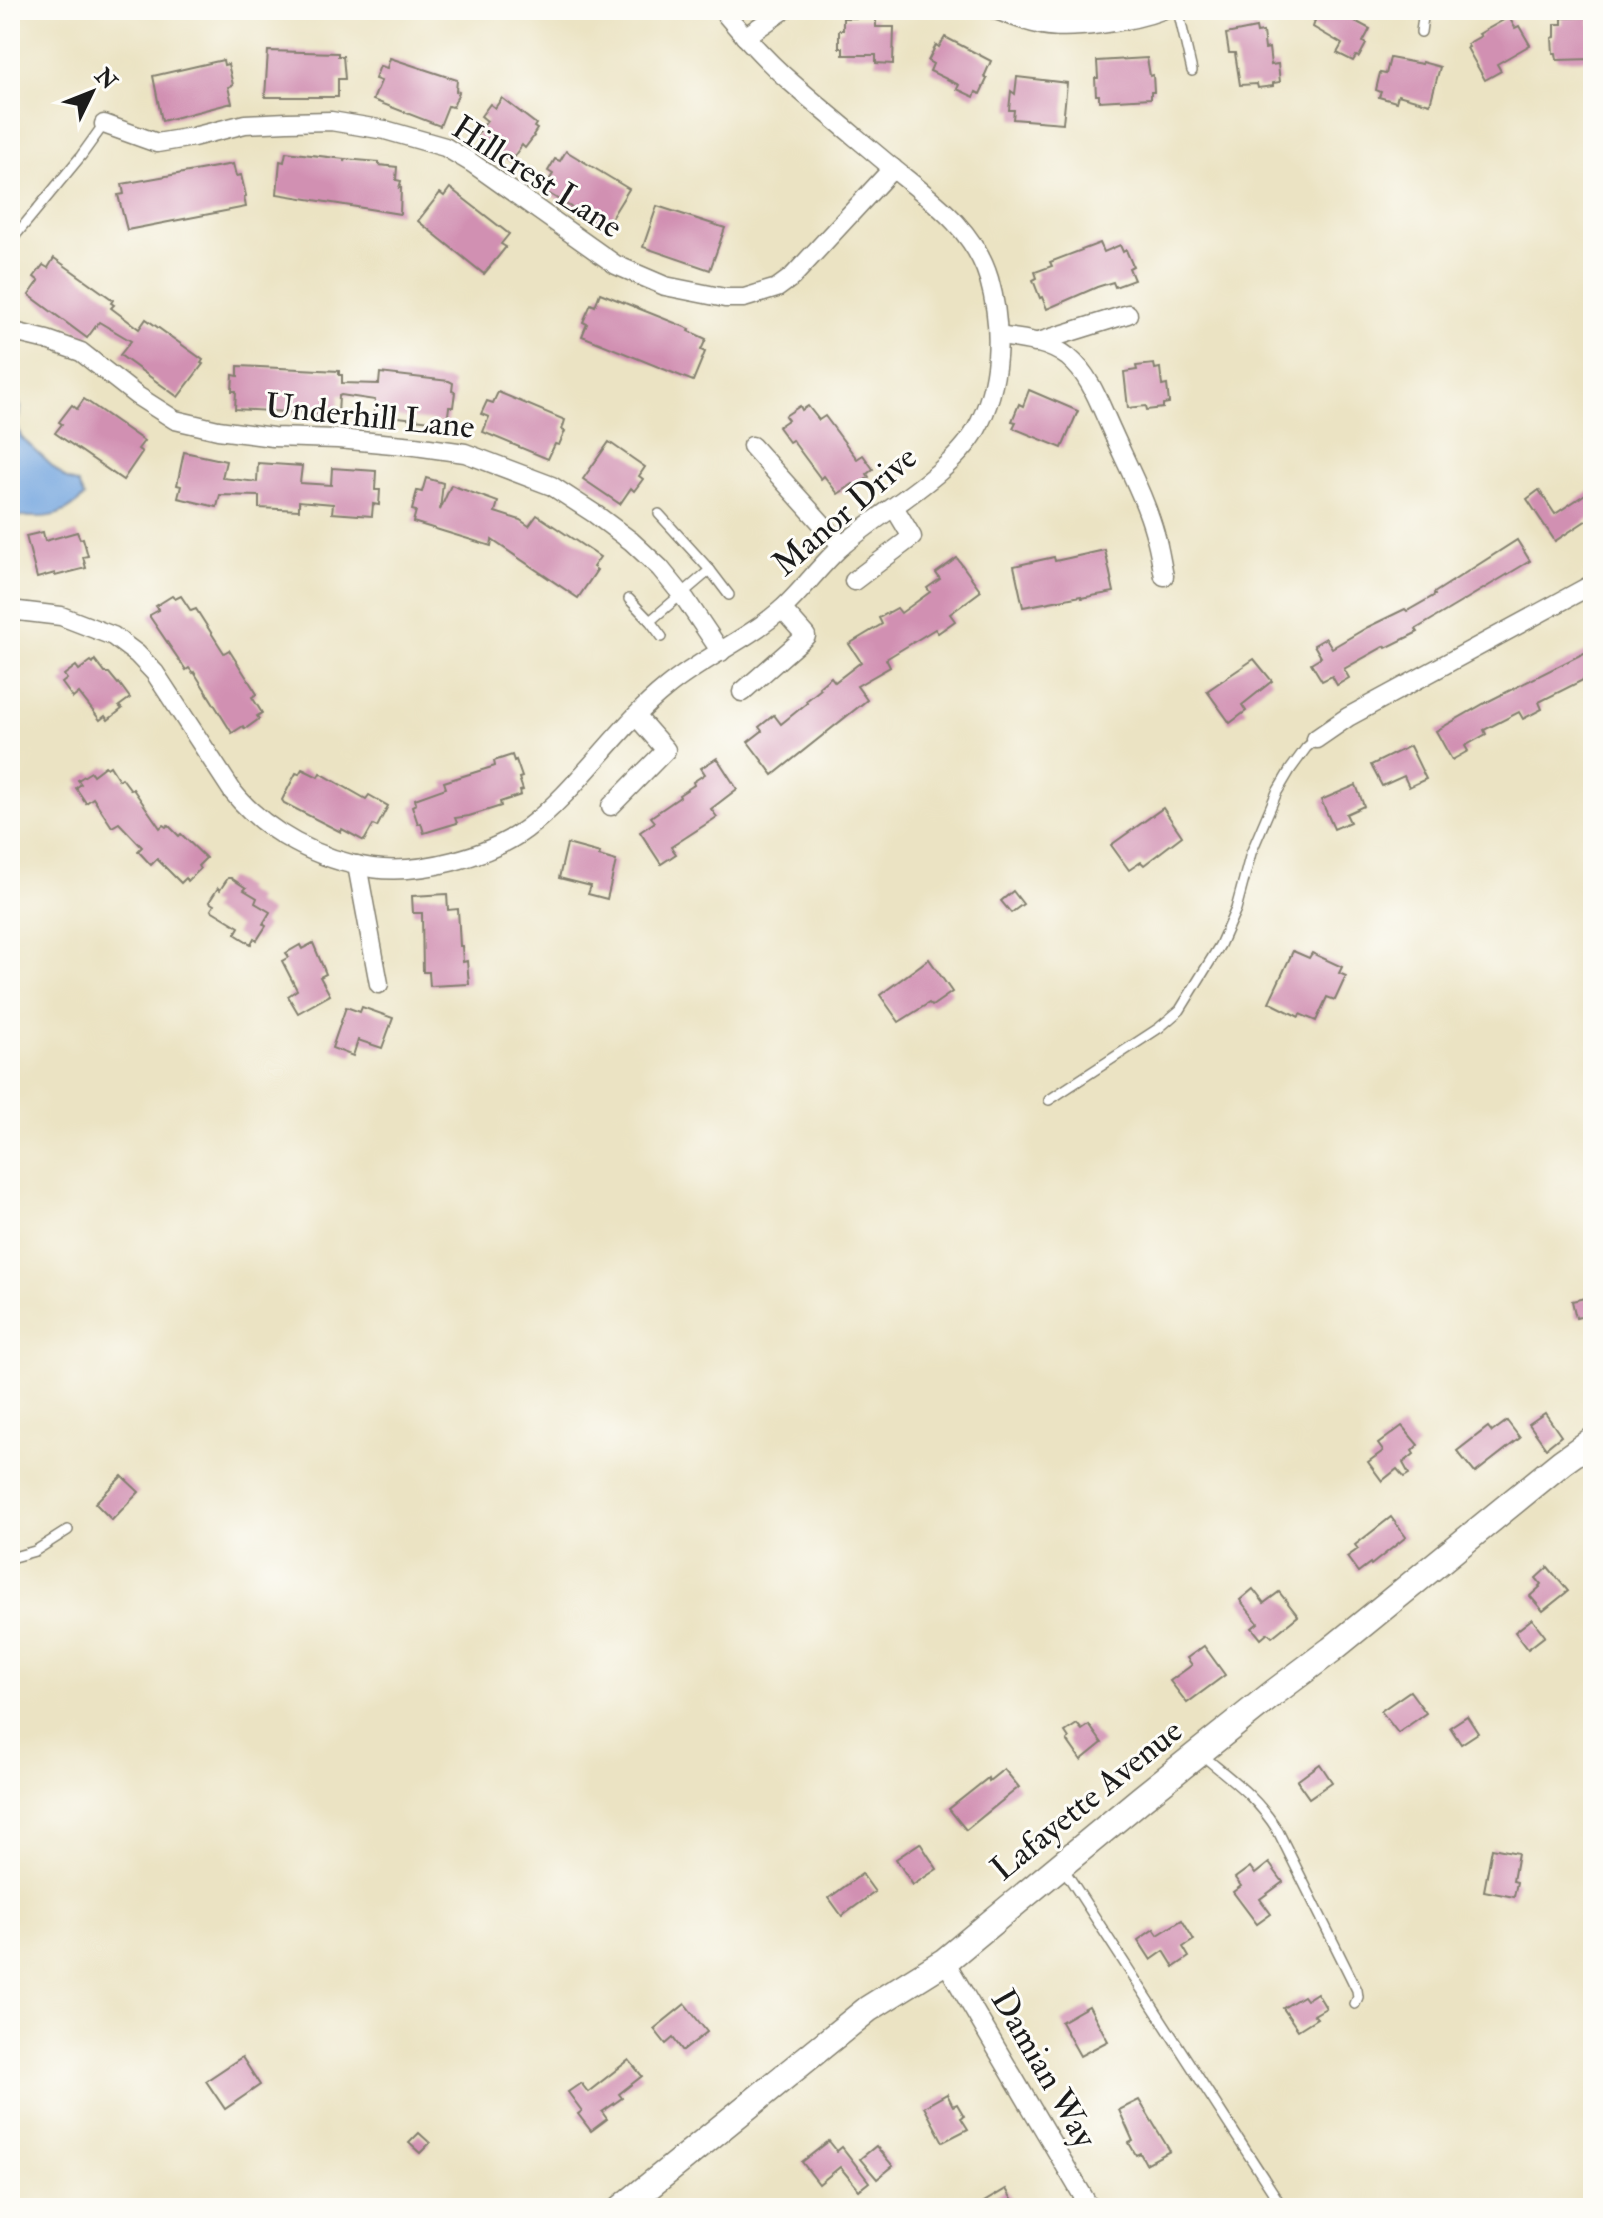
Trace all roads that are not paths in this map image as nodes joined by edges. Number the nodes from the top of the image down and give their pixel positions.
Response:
1 (722, 10) edge
2 (784, 10) edge
3 (1161, 10) edge
4 (1178, 10) edge
5 (1424, 10) edge
6 (1002, 11) edge
7 (1421, 32) dead end
8 (745, 37) junction
9 (1192, 71) dead end
10 (104, 124) joint
11 (893, 168) junction
12 (10, 242) edge
13 (1128, 314) dead end
14 (10, 331) edge
15 (998, 336) junction
16 (1035, 343) junction
17 (752, 446) dead end
18 (894, 507) junction
19 (659, 514) dead end
20 (842, 546) junction
21 (710, 570) junction
22 (1164, 576) dead end
23 (854, 581) dead end
24 (1593, 584) edge
25 (682, 595) junction
26 (729, 595) dead end
27 (629, 599) dead end
28 (782, 609) junction
29 (10, 610) edge
30 (650, 621) junction
31 (662, 637) dead end
32 (721, 652) junction
33 (742, 692) dead end
34 (636, 716) junction
35 (1316, 739) joint
36 (611, 806) dead end
37 (357, 865) junction
38 (379, 984) dead end
39 (1049, 1100) dead end
40 (1593, 1440) edge
41 (68, 1530) dead end
42 (10, 1558) edge
43 (1199, 1752) junction
44 (1061, 1865) junction
45 (945, 1961) junction
46 (1355, 2004) dead end
47 (622, 2208) edge
48 (1090, 2208) edge
49 (1283, 2208) edge

1 - 8 street, Manor Drive
2 - 8 street
3 - 6 street
4 - 9 lane
5 - 7 lane
8 - 11 street, Manor Drive
10 - 11 street, Hillcrest Lane
10 - 12 lane, Hillcrest Lane
11 - 15 street, Manor Drive
13 - 16 street
14 - 25 street, Underhill Lane
15 - 16 street
15 - 18 street, Manor Drive
16 - 22 street
17 - 20 street
18 - 20 street, Manor Drive
18 - 23 street
19 - 21 lane
20 - 28 street, Manor Drive
21 - 25 lane
21 - 26 lane
24 - 35 street
25 - 30 lane
25 - 32 street, Underhill Lane
27 - 30 lane
28 - 32 street, Manor Drive
28 - 33 street
29 - 37 street, Manor Drive
30 - 31 lane
32 - 34 street, Manor Drive
34 - 36 street
34 - 37 street, Manor Drive
35 - 39 lane
37 - 38 street
40 - 43 street, Lafayette Avenue
41 - 42 lane
43 - 44 street, Lafayette Avenue
43 - 46 lane
44 - 45 street, Lafayette Avenue
44 - 49 lane
45 - 47 street, Lafayette Avenue
45 - 48 street, Damian Way

